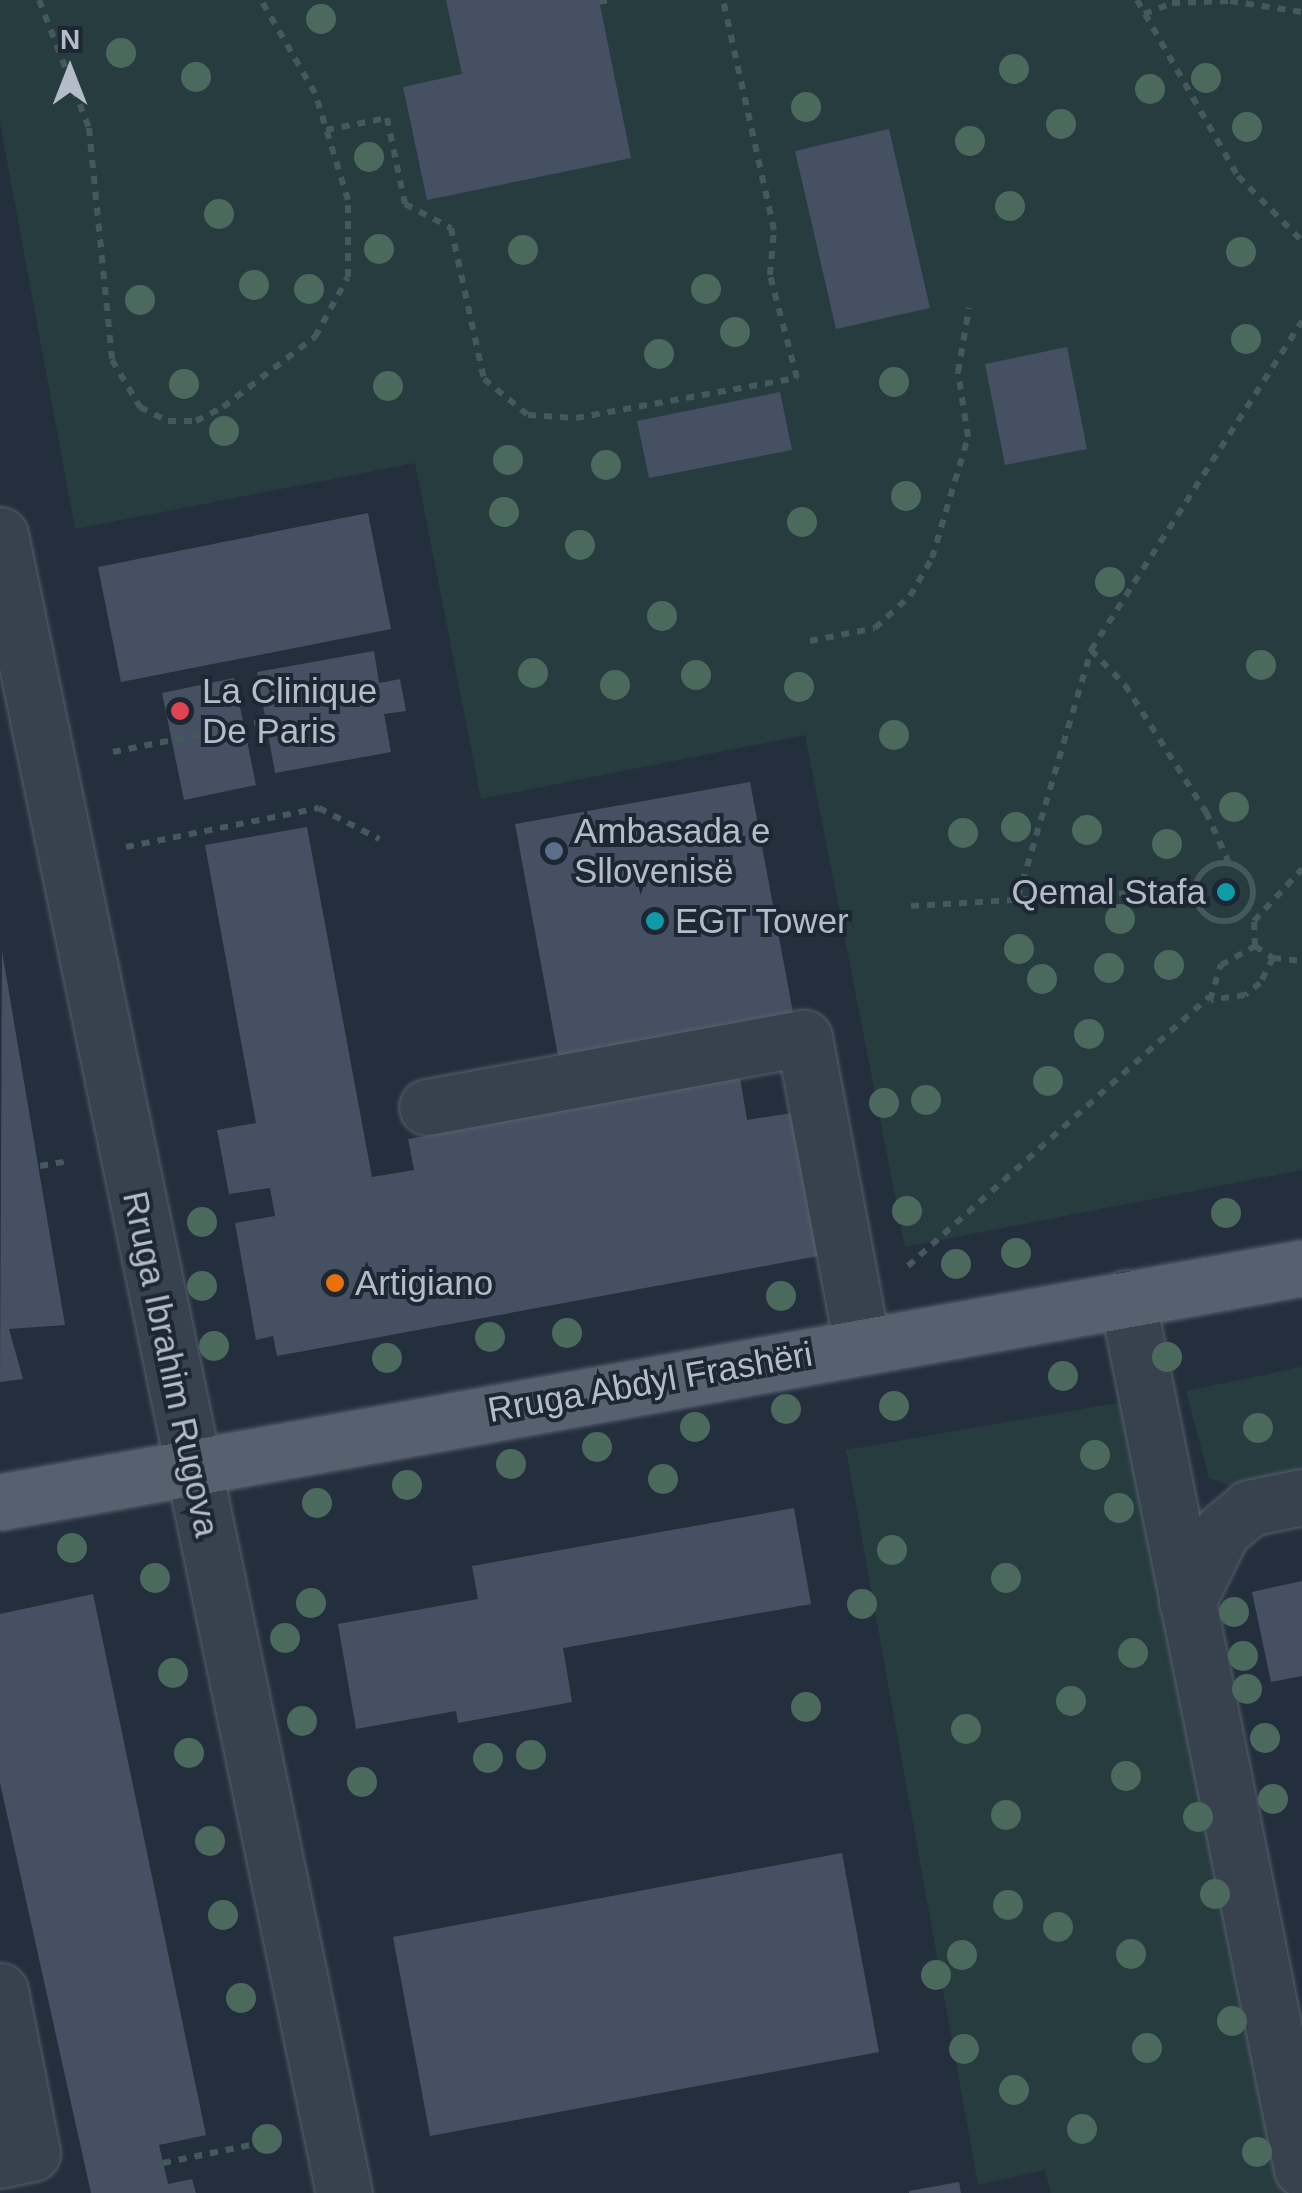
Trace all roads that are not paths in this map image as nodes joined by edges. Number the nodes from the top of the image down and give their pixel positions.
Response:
1 (0, 535) edge
2 (21, 745) edge
3 (427, 1107) dead end
4 (1302, 1268) edge
5 (1127, 1298) junction
6 (859, 1330) junction
7 (192, 1464) junction
8 (1302, 1497) edge
9 (0, 1502) edge
10 (1187, 1602) junction
11 (0, 1991) edge
12 (0, 2160) edge
13 (1302, 2170) edge
14 (344, 2193) edge

1 - 2 street, Rruga Ibrahim Rugova
2 - 7 street, Rruga Ibrahim Rugova
3 - 6 street
4 - 5 main road, Rruga Abdyl Frashëri
5 - 6 main road, Rruga Abdyl Frashëri
5 - 10 street
6 - 7 main road, Rruga Abdyl Frashëri
7 - 9 main road, Rruga Abdyl Frashëri
7 - 14 street, Rruga Ibrahim Rugova
8 - 10 street
10 - 13 street
11 - 12 street

